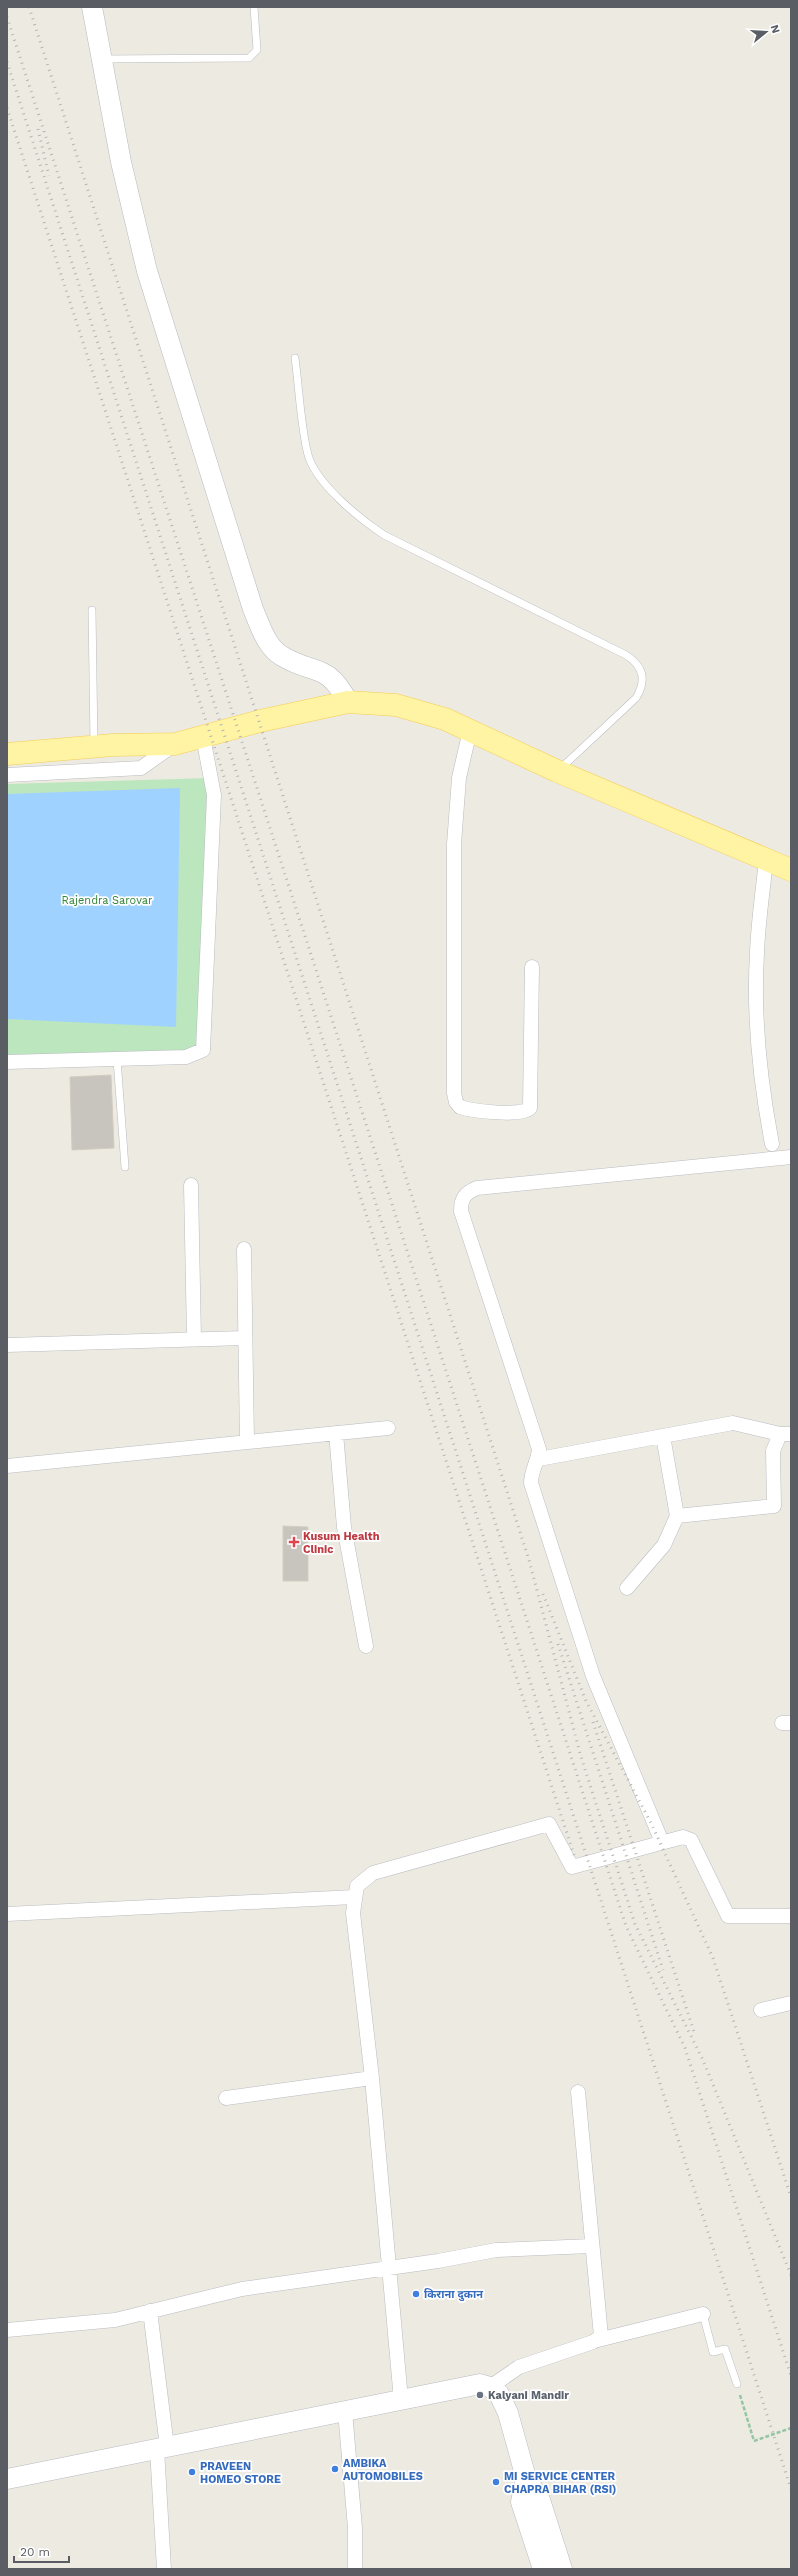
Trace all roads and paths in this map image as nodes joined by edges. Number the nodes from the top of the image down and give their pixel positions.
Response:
1 (92, 7) edge
2 (254, 7) edge
3 (102, 59) junction
4 (295, 358) dead end
5 (92, 610) dead end
6 (348, 702) junction
7 (470, 730) junction
8 (203, 738) junction
9 (175, 744) junction
10 (94, 747) junction
11 (7, 754) edge
12 (558, 771) junction
13 (7, 775) edge
14 (766, 859) junction
15 (791, 870) edge
16 (532, 967) dead end
17 (117, 1059) junction
18 (7, 1062) edge
19 (772, 1144) dead end
20 (791, 1157) edge
21 (125, 1167) dead end
22 (191, 1185) dead end
23 (244, 1249) dead end
24 (245, 1338) junction
25 (194, 1339) junction
26 (7, 1345) edge
27 (388, 1428) dead end
28 (336, 1433) junction
29 (785, 1434) edge
30 (663, 1436) junction
31 (247, 1442) junction
32 (538, 1459) junction
33 (7, 1466) edge
34 (677, 1516) junction
35 (627, 1588) dead end
36 (366, 1646) dead end
37 (662, 1842) junction
38 (354, 1897) junction
39 (7, 1914) edge
40 (791, 1916) edge
41 (791, 2003) edge
42 (761, 2010) dead end
43 (372, 2078) junction
44 (578, 2092) dead end
45 (226, 2098) dead end
46 (591, 2246) junction
47 (389, 2266) junction
48 (150, 2311) junction
49 (703, 2314) joint
50 (7, 2330) edge
51 (598, 2340) junction
52 (737, 2384) joint
53 (490, 2387) junction
54 (401, 2400) junction
55 (345, 2411) junction
56 (791, 2428) edge
57 (162, 2448) junction
58 (526, 2478) junction
59 (7, 2479) edge
60 (164, 2569) edge
61 (355, 2569) edge
62 (543, 2569) edge
63 (562, 2569) edge

1 - 3 main road
2 - 3 lane
3 - 6 main road
4 - 12 lane
5 - 10 lane
6 - 7 main road
6 - 8 main road
7 - 12 main road
7 - 16 street
8 - 9 main road
8 - 17 street
9 - 10 main road
9 - 13 street
10 - 11 main road
12 - 14 main road
14 - 15 main road
14 - 19 street
17 - 18 street
17 - 21 lane
20 - 32 street
22 - 25 street
23 - 24 street
24 - 25 street
24 - 31 street
25 - 26 street
27 - 28 street
28 - 31 street
28 - 36 street
29 - 30 street
29 - 34 street
30 - 32 street
30 - 34 street
31 - 33 street
32 - 37 street
34 - 35 street
37 - 38 street
37 - 40 street
38 - 39 street
38 - 43 street
41 - 42 street
43 - 45 street
43 - 47 street
44 - 46 street
46 - 47 street
46 - 51 street
47 - 48 street
47 - 54 street
48 - 50 street
48 - 57 street
49 - 51 street
49 - 52 lane
51 - 53 street
52 - 56 path, bridge
53 - 54 main road
53 - 58 main road
54 - 55 main road
55 - 57 main road
55 - 61 street
57 - 59 main road
57 - 60 street
58 - 62 main road
58 - 63 main road

